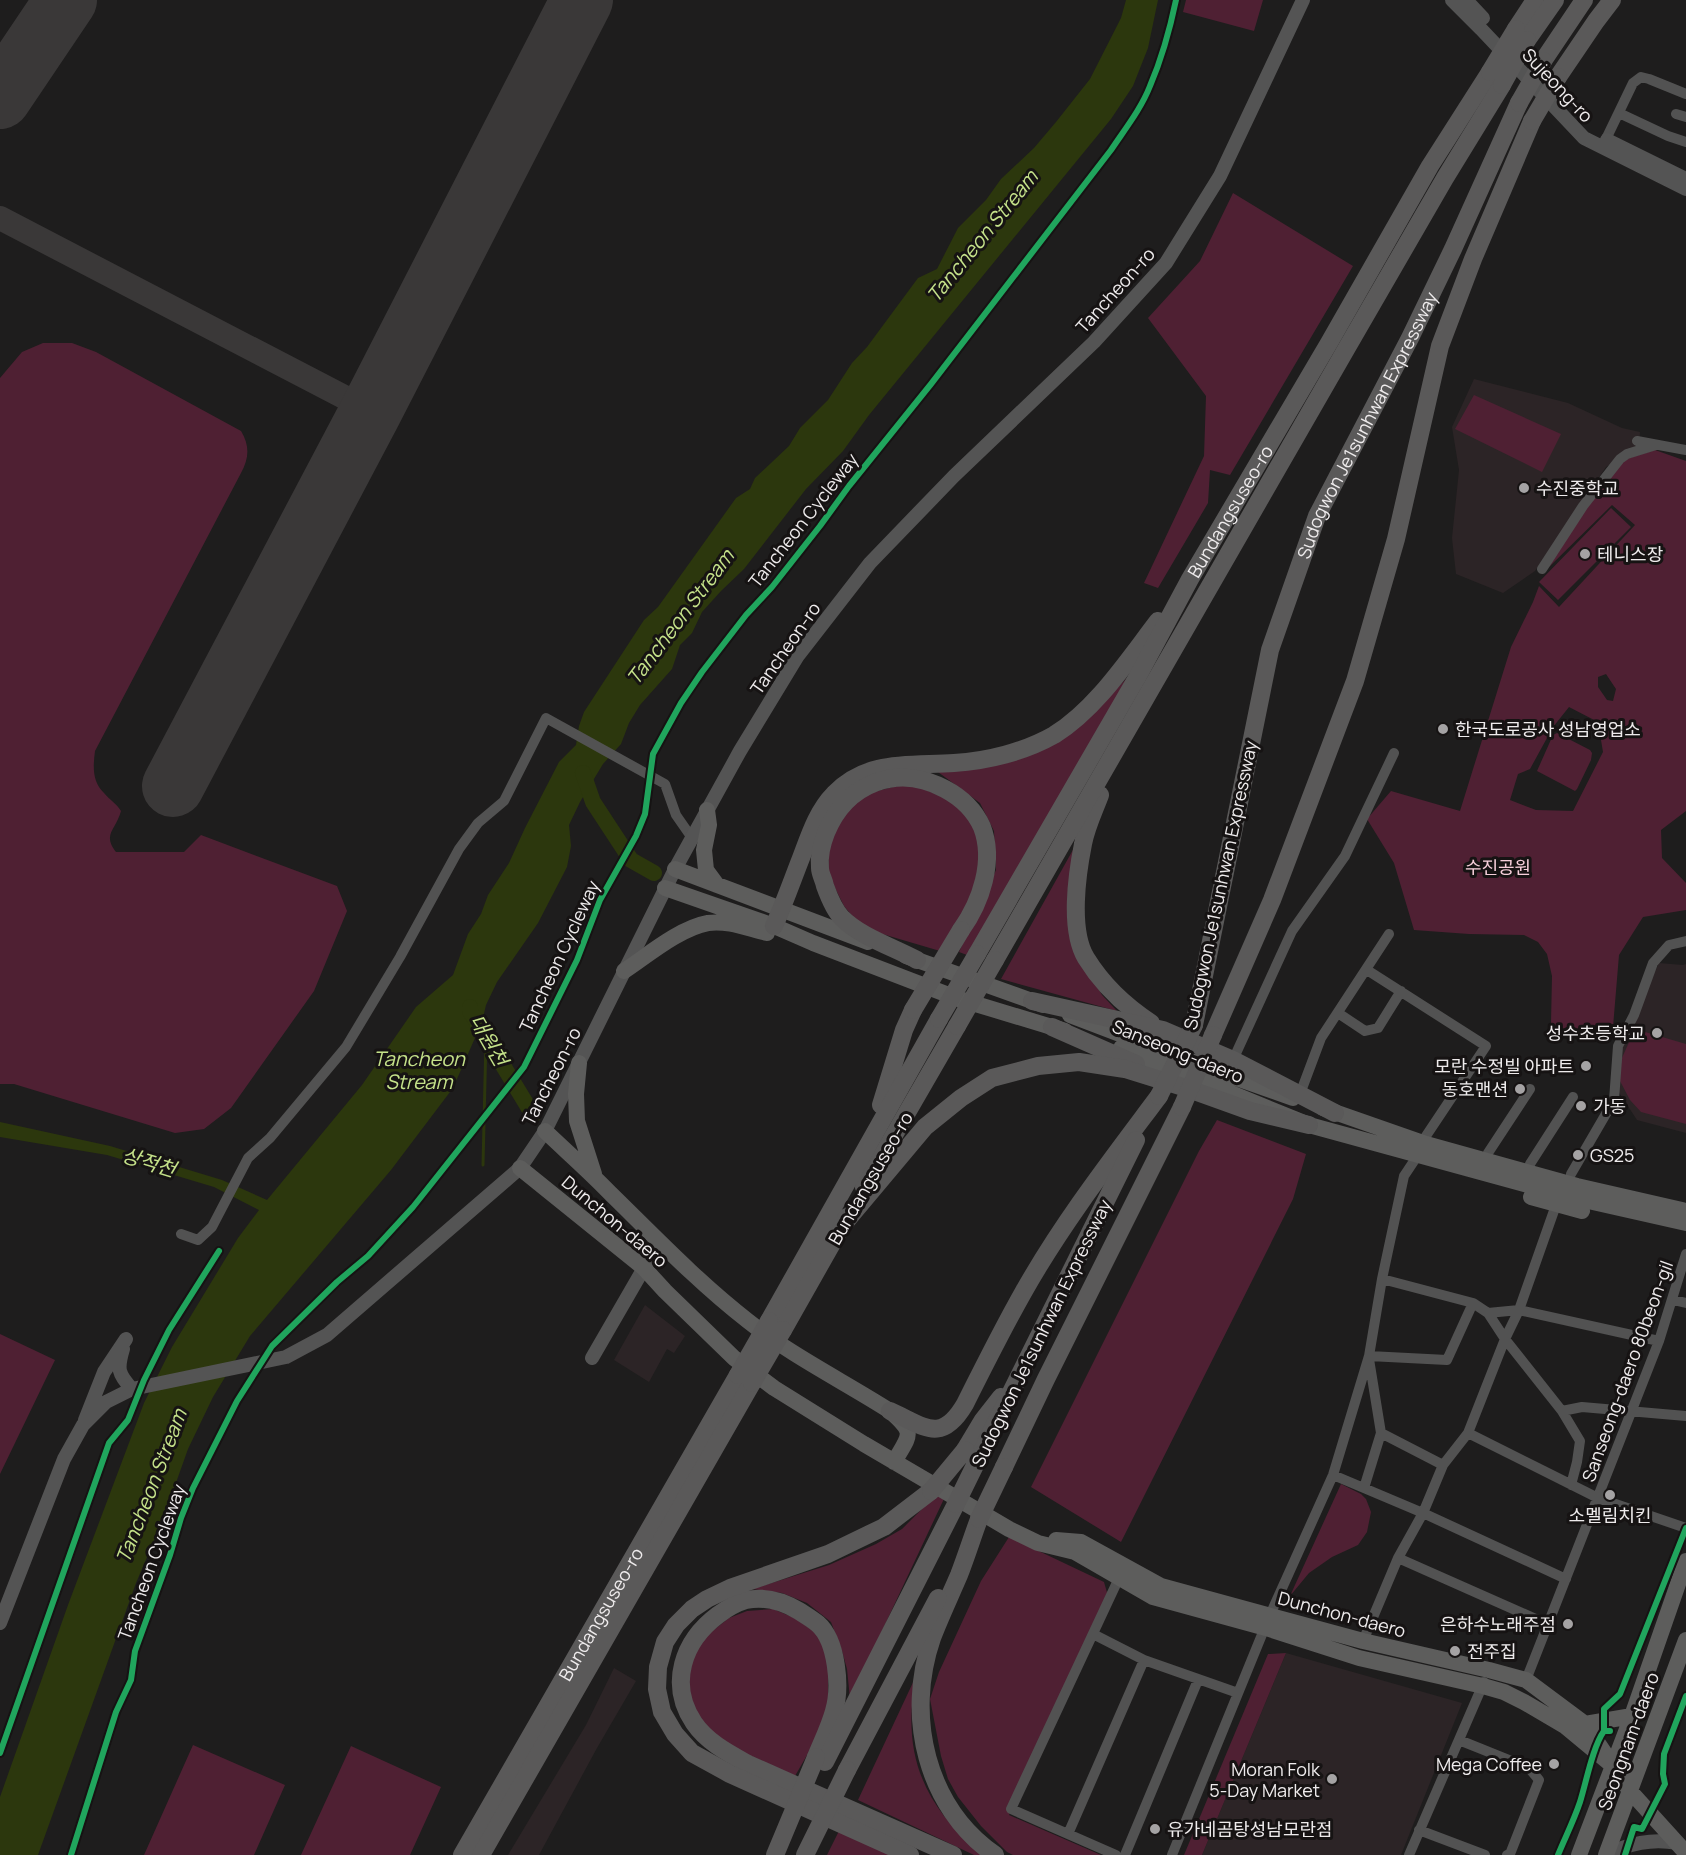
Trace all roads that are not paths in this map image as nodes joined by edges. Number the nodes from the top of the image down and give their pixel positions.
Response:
1 (1303, 0) edge
2 (1452, 0) edge
3 (1466, 0) edge
4 (1535, 0) edge
5 (1556, 0) edge
6 (1584, 0) edge
7 (1612, 0) edge
8 (1522, 34) junction
9 (1496, 78) junction
10 (1686, 94) edge
11 (1619, 113) junction
12 (1606, 139) junction
13 (1686, 142) edge
14 (1686, 179) edge
15 (1686, 189) edge
16 (1637, 441) dead end
17 (1656, 445) junction
18 (1686, 450) edge
19 (1542, 569) dead end
20 (1190, 579) junction
21 (1114, 753) junction
22 (1394, 753) dead end
23 (707, 810) junction
24 (692, 838) junction
25 (675, 869) junction
26 (717, 885) junction
27 (665, 888) junction
28 (778, 918) junction
29 (1389, 934) dead end
30 (1686, 941) edge
31 (813, 943) junction
32 (918, 960) junction
33 (1367, 970) junction
34 (624, 971) junction
35 (1401, 991) junction
36 (1032, 1001) junction
37 (1338, 1013) junction
38 (1052, 1027) junction
39 (1163, 1030) junction
40 (1233, 1060) junction
41 (579, 1063) junction
42 (1186, 1088) junction
43 (1530, 1089) dead end
44 (1300, 1094) junction
45 (1159, 1096) junction
46 (1573, 1097) dead end
47 (1335, 1113) junction
48 (1309, 1125) junction
49 (545, 1131) junction
50 (1426, 1136) junction
51 (868, 1144) junction
52 (1488, 1153) junction
53 (1418, 1155) junction
54 (1530, 1164) junction
55 (520, 1168) junction
56 (595, 1177) junction
57 (1575, 1186) junction
58 (1686, 1200) edge
59 (1556, 1205) junction
60 (1686, 1211) edge
61 (1686, 1223) edge
62 (842, 1226) junction
63 (181, 1234) dead end
64 (1686, 1234) edge
65 (659, 1242) junction
66 (1686, 1254) edge
67 (644, 1268) junction
68 (1382, 1279) junction
69 (1673, 1300) junction
70 (1473, 1303) junction
71 (1686, 1303) edge
72 (1519, 1310) junction
73 (1488, 1313) junction
74 (776, 1326) junction
75 (1505, 1339) junction
76 (1659, 1341) junction
77 (1369, 1356) junction
78 (592, 1358) dead end
79 (741, 1372) junction
80 (134, 1389) junction
81 (891, 1411) junction
82 (1562, 1411) junction
83 (1632, 1411) junction
84 (1686, 1416) edge
85 (83, 1425) junction
86 (1381, 1433) junction
87 (1468, 1433) junction
88 (973, 1452) junction
89 (894, 1462) junction
90 (1443, 1465) junction
91 (1333, 1475) junction
92 (1572, 1485) junction
93 (1364, 1488) junction
94 (1598, 1498) junction
95 (1423, 1513) junction
96 (979, 1519) junction
97 (1686, 1528) edge
98 (1038, 1543) junction
99 (1398, 1558) junction
100 (1686, 1561) edge
101 (1119, 1578) junction
102 (1566, 1579) junction
103 (1268, 1621) junction
104 (0, 1623) edge
105 (1548, 1624) junction
106 (1093, 1634) junction
107 (1686, 1640) edge
108 (1363, 1641) junction
109 (1144, 1660) junction
110 (1490, 1670) junction
111 (1681, 1670) edge
112 (1198, 1680) junction
113 (1526, 1680) junction
114 (1483, 1686) junction
115 (1238, 1693) junction
116 (1632, 1716) junction
117 (1585, 1724) junction
118 (1459, 1740) junction
119 (820, 1760) junction
120 (1612, 1765) junction
121 (1630, 1791) junction
122 (1419, 1830) junction
123 (1068, 1834) junction
124 (1682, 1848) edge
125 (462, 1855) edge
126 (481, 1855) edge
127 (776, 1855) edge
128 (805, 1855) edge
129 (910, 1855) edge
130 (953, 1855) edge
131 (995, 1855) edge
132 (1116, 1855) edge
133 (1125, 1855) edge
134 (1172, 1855) edge
135 (1409, 1855) edge
136 (1485, 1855) edge
137 (1507, 1855) edge
138 (1579, 1855) edge
139 (1606, 1855) edge

1 - 23 main road, Tancheon-ro
2 - 15 main road, Sujeong-ro
3 - 12 main road, Sujeong-ro
4 - 8 highway
5 - 8 highway
6 - 45 highway, Sudogwon Je1sunhwan Expressway, bridge
7 - 96 highway, Sudogwon Je1sunhwan Expressway, bridge
8 - 9 highway, bridge
9 - 20 highway, Bundangsuseo-ro
9 - 21 highway, Bundangsuseo-ro
10 - 11 street
11 - 12 street
11 - 13 street
12 - 14 main road, Sujeong-ro
16 - 17 street
17 - 18 street
17 - 19 street
20 - 28 highway
20 - 51 highway, Bundangsuseo-ro, bridge
21 - 39 highway
21 - 62 highway, Bundangsuseo-ro, bridge
22 - 40 street
23 - 24 main road, Tancheon-ro
23 - 26 main road
24 - 25 main road, Tancheon-ro
24 - 63 street
25 - 26 main road, Sanseong-daero
25 - 27 main road, Tancheon-ro
26 - 28 main road, Sanseong-daero
27 - 28 main road, Sanseong-daero
27 - 34 main road, Tancheon-ro
28 - 31 main road, Sanseong-daero
28 - 32 main road, Sanseong-daero
29 - 33 street
30 - 57 street
31 - 34 main road
31 - 38 main road, Sanseong-daero
32 - 36 main road, Sanseong-daero
32 - 51 highway, bridge
33 - 35 street
33 - 37 street
34 - 41 main road, Tancheon-ro
35 - 37 street
35 - 50 street
36 - 39 highway
36 - 47 main road, Sanseong-daero
37 - 44 street
38 - 42 highway
38 - 48 main road, Sanseong-daero
39 - 40 highway
40 - 44 highway
41 - 49 main road, Tancheon-ro
41 - 56 main road
42 - 48 highway
42 - 62 highway
43 - 52 street
44 - 47 highway
45 - 81 highway
45 - 88 highway, Sudogwon Je1sunhwan Expressway
46 - 54 street
47 - 50 main road
47 - 57 main road, Sanseong-daero
48 - 53 main road, Sanseong-daero
49 - 55 main road, Tancheon-ro
49 - 56 main road, Dunchon-daero
50 - 52 main road
51 - 74 highway, Bundangsuseo-ro
52 - 54 main road
53 - 57 main road, Sanseong-daero
53 - 59 main road
53 - 68 street
54 - 57 main road
55 - 67 main road, Dunchon-daero
55 - 80 main road, Tancheon-ro
56 - 65 main road, Dunchon-daero
57 - 58 main road
57 - 60 main road, Sanseong-daero
57 - 61 main road, Sanseong-daero
59 - 64 main road
59 - 72 street
62 - 74 highway, Bundangsuseo-ro
65 - 67 main road
65 - 81 main road, Dunchon-daero
66 - 69 street, Sanseong-daero 80beon-gil
67 - 78 main road
67 - 79 main road, Dunchon-daero
68 - 70 street
68 - 77 street
69 - 71 street
69 - 76 street, Sanseong-daero 80beon-gil
70 - 73 street
70 - 77 street
72 - 73 street
72 - 75 street
72 - 76 street
73 - 75 street
74 - 79 highway, bridge
75 - 82 street
75 - 87 street
76 - 83 street, Sanseong-daero 80beon-gil
77 - 86 street
77 - 91 street
79 - 89 main road, Dunchon-daero
79 - 125 highway, Bundangsuseo-ro
79 - 126 highway, Bundangsuseo-ro
80 - 85 main road
80 - 85 main road
81 - 89 main road
82 - 83 street
82 - 92 street
83 - 84 street
83 - 94 street, Sanseong-daero 80beon-gil
85 - 104 main road
86 - 90 street
86 - 93 street
87 - 90 street
87 - 92 street
88 - 119 highway, Sudogwon Je1sunhwan Expressway, bridge
88 - 129 highway, bridge
89 - 98 main road, Dunchon-daero
90 - 95 street
91 - 93 street
91 - 103 street
92 - 94 street
93 - 95 street
94 - 97 street
94 - 102 street, Sanseong-daero 80beon-gil
95 - 99 street
95 - 102 street
96 - 128 highway, Sudogwon Je1sunhwan Expressway, bridge
96 - 131 highway
98 - 101 main road, Dunchon-daero
98 - 103 main road, Dunchon-daero
99 - 105 street
99 - 108 street
100 - 116 main road, Seongnam-daero
101 - 103 main road, Dunchon-daero
101 - 106 street
102 - 105 street, Sanseong-daero 80beon-gil
103 - 108 main road, Dunchon-daero
103 - 114 main road, Dunchon-daero
103 - 115 street
105 - 113 street, Sanseong-daero 80beon-gil
106 - 109 street
106 - 123 street
107 - 111 main road, Seongnam-daero
108 - 110 main road, Dunchon-daero
109 - 112 street
109 - 123 street
110 - 113 main road, Dunchon-daero
110 - 114 street
111 - 121 main road, Seongnam-daero
112 - 115 street
112 - 133 street
113 - 117 main road, Dunchon-daero
114 - 118 street
114 - 120 main road, Dunchon-daero
115 - 134 street
116 - 117 main road
116 - 120 main road, Seongnam-daero
117 - 120 main road, Dunchon-daero
118 - 122 street
118 - 137 street
119 - 127 highway, Sudogwon Je1sunhwan Expressway, bridge
119 - 130 highway
120 - 121 main road, Dunchon-daero
120 - 138 main road, Seongnam-daero
121 - 124 main road, Dunchon-daero
121 - 139 main road, Seongnam-daero
122 - 135 street
122 - 136 street
123 - 132 street
124 - 139 main road

